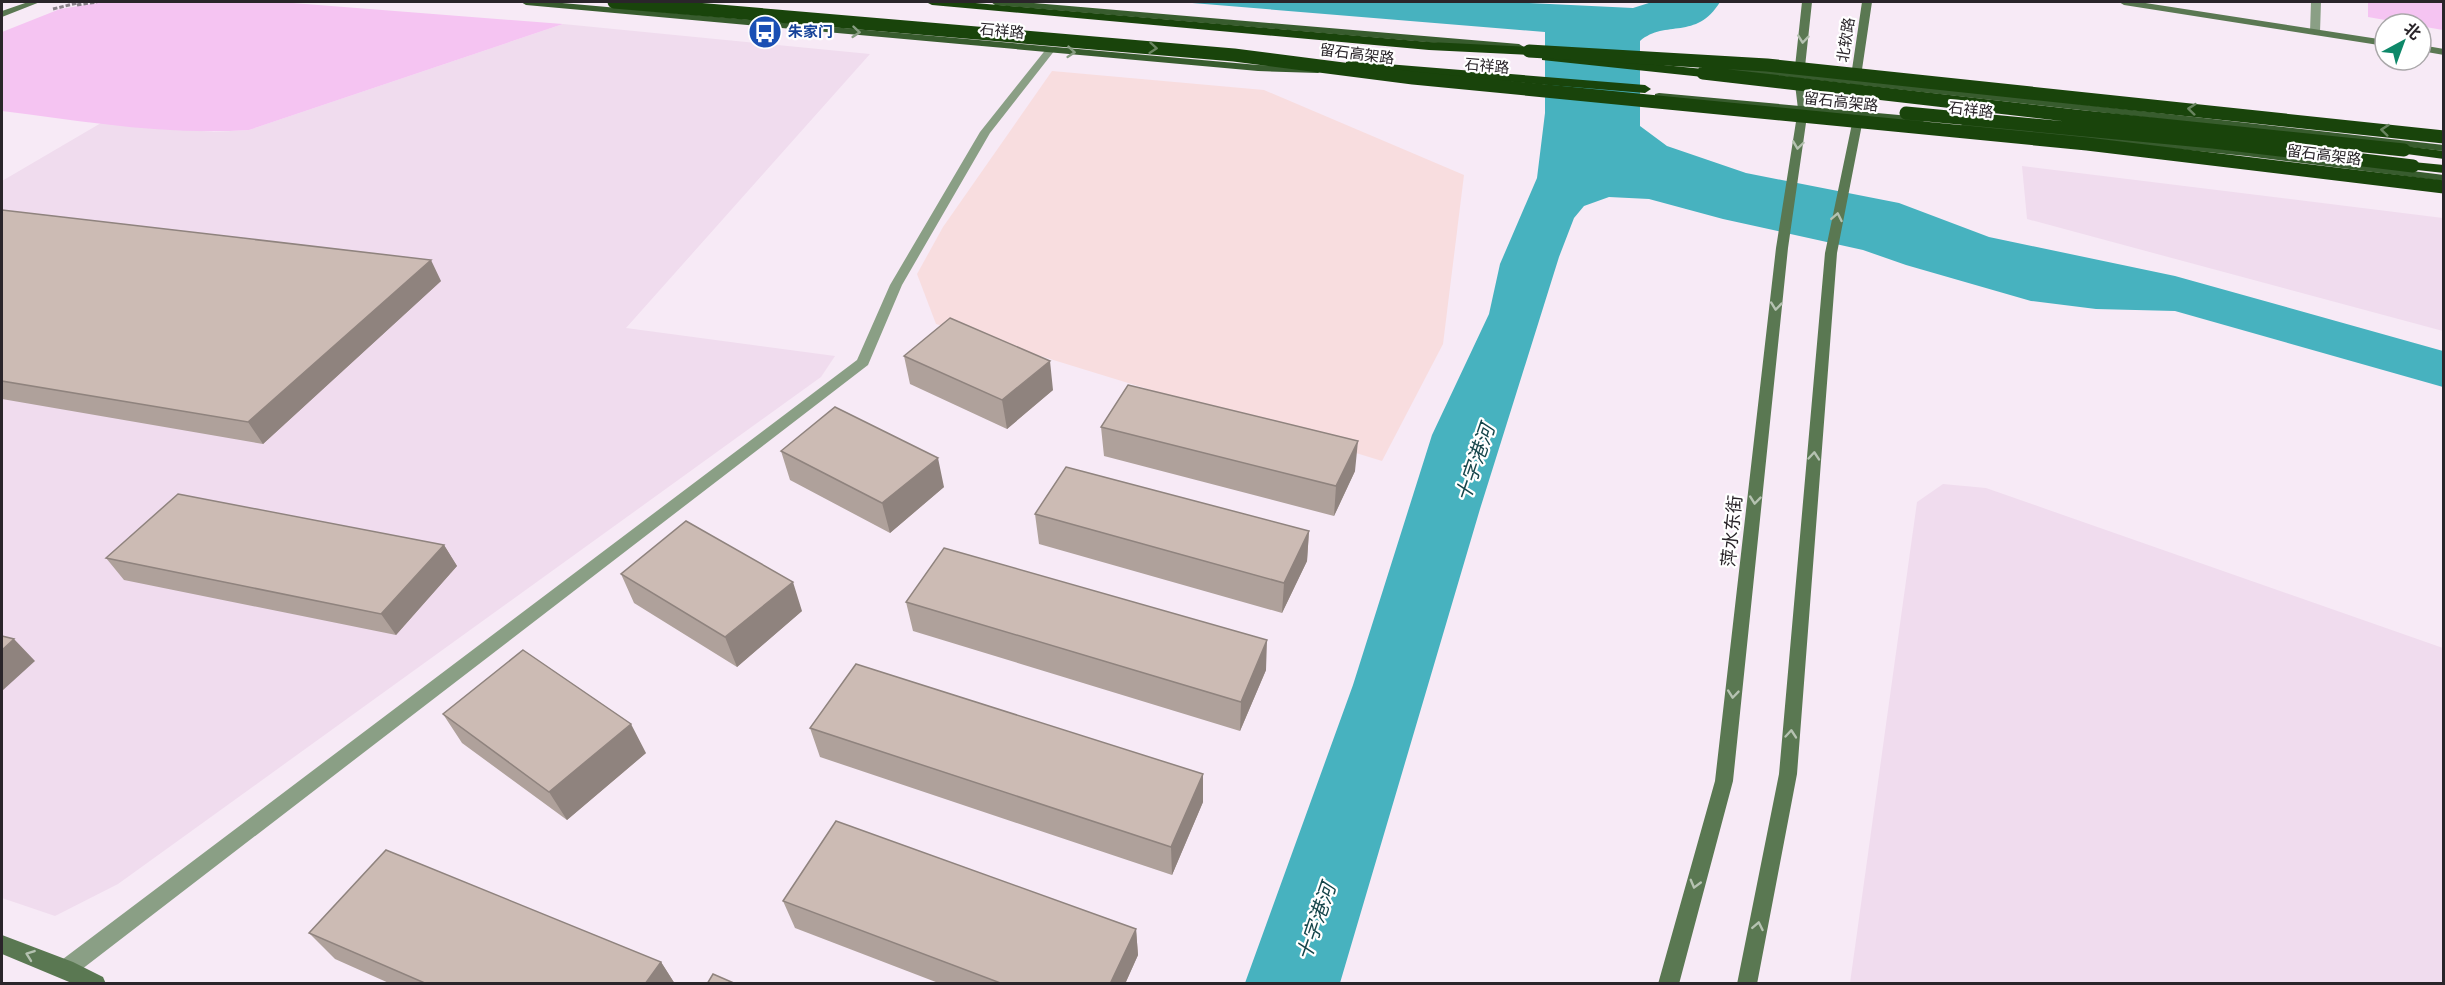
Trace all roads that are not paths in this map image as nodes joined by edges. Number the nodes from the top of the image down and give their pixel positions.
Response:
1 (35, 2) edge
2 (526, 2) edge
3 (614, 2) edge
4 (932, 2) edge
5 (995, 2) edge
6 (1807, 2) edge
7 (1868, 2) edge
8 (2124, 2) edge
9 (2316, 2) edge
10 (2, 14) edge
11 (2315, 32) junction
12 (2373, 41) edge
13 (1429, 46) junction
14 (1050, 50) junction
15 (1234, 55) junction
16 (1799, 76) junction
17 (1855, 83) junction
18 (1803, 109) junction
19 (1859, 114) junction
20 (2444, 137) edge
21 (2444, 148) edge
22 (2444, 155) edge
23 (2444, 169) edge
24 (2413, 170) junction
25 (2444, 178) edge
26 (2444, 187) edge
27 (2, 945) edge
28 (66, 969) junction
29 (96, 984) edge
30 (1668, 984) edge
31 (1747, 984) edge

1 - 10 main road
2 -> 14 main road, 石祥路
3 -> 15 highway, 留石高架路, bridge
4 - 13 highway, 留石高架路
5 - 16 main road, 石祥路, bridge
6 -> 16 main road
7 - 17 main road, 北软路
8 - 11 main road
9 - 11 street
11 - 12 main road
20 -> 13 highway, 留石高架路, bridge
13 - 22 highway, 留石高架路, bridge
14 -> 18 main road, 石祥路
14 - 28 street
15 - 24 highway, 留石高架路, bridge
15 - 26 highway, 留石高架路, bridge
16 - 17 main road, 石祥路
16 - 18 main road, 萍水东街
17 - 19 main road
17 - 21 main road, 石祥路
18 - 19 main road, 石祥路
18 -> 30 main road, 萍水东街
19 - 24 main road, 石祥路
31 -> 19 main road
23 - 24 highway, 留石高架路
24 - 25 highway
28 -> 27 main road
28 - 29 main road

